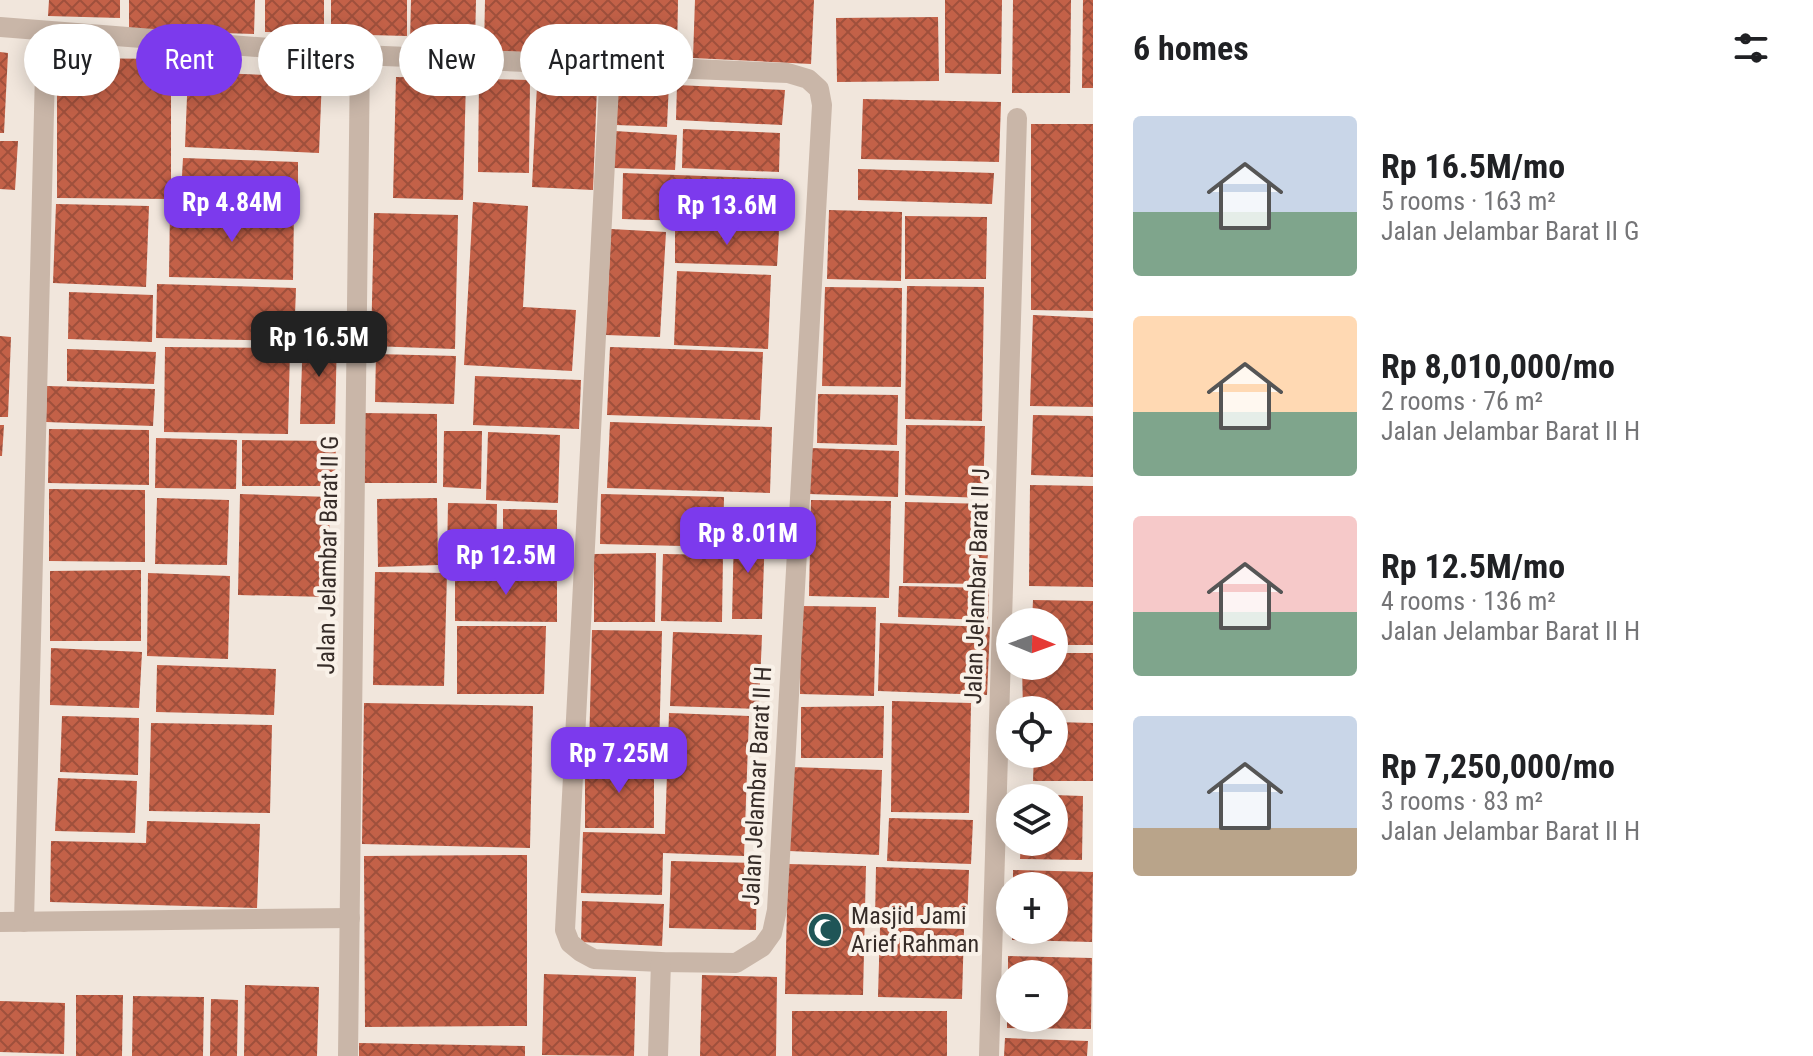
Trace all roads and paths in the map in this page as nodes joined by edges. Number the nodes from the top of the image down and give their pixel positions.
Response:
1 (0, 27) edge
2 (24, 29) edge
3 (120, 37) edge
4 (258, 47) edge
5 (383, 56) edge
6 (520, 63) edge
7 (693, 70) edge
8 (44, 96) edge
9 (360, 96) edge
10 (608, 96) edge
11 (1017, 118) dead end
12 (350, 918) junction
13 (0, 922) edge
14 (24, 922) junction
15 (661, 962) junction
16 (348, 1056) edge
17 (658, 1056) edge
18 (989, 1056) edge

1 - 2 street
3 - 4 street
5 - 6 street
7 - 15 street, Jalan Jelambar Barat II H
8 - 14 street
9 - 12 street, Jalan Jelambar Barat II G
10 - 15 street, Jalan Jelambar Barat II H
11 - 18 street, Jalan Jelambar Barat II J
12 - 14 street
12 - 16 street, Jalan Jelambar Barat II G
13 - 14 street
15 - 17 street

